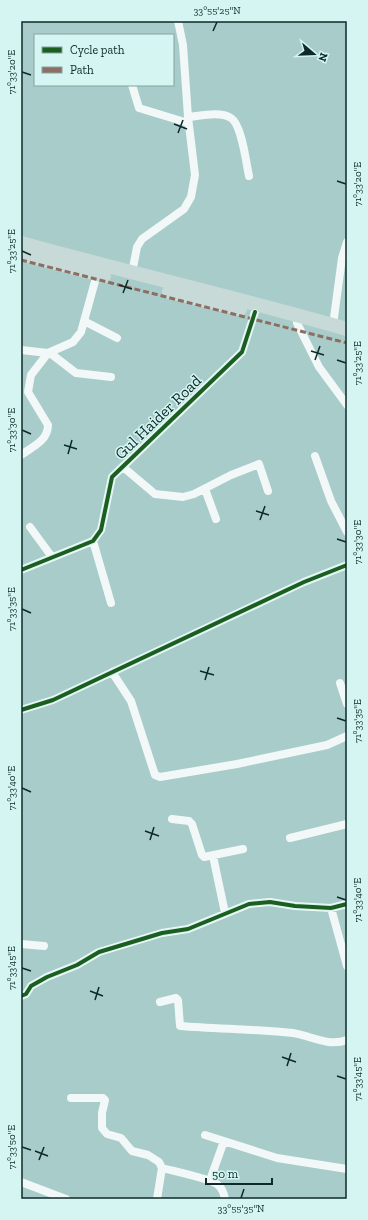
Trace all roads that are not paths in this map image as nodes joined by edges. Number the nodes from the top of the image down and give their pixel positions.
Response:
1 (178, 21) edge
2 (132, 86) edge
3 (188, 120) junction
4 (249, 176) dead end
5 (347, 242) edge
6 (21, 244) edge
7 (21, 254) edge
8 (132, 273) junction
9 (97, 274) junction
10 (255, 312) junction
11 (84, 321) junction
12 (297, 323) junction
13 (333, 325) junction
14 (347, 329) edge
15 (347, 337) edge
16 (117, 338) dead end
17 (21, 350) edge
18 (49, 353) junction
19 (111, 377) dead end
20 (347, 406) edge
21 (21, 455) edge
22 (315, 456) dead end
23 (123, 467) junction
24 (205, 489) junction
25 (268, 491) dead end
26 (216, 519) dead end
27 (30, 527) dead end
28 (347, 532) edge
29 (93, 541) junction
30 (52, 557) junction
31 (347, 565) edge
32 (21, 570) edge
33 (111, 604) dead end
34 (112, 672) junction
35 (340, 683) dead end
36 (347, 704) edge
37 (21, 710) edge
38 (347, 736) edge
39 (172, 819) dead end
40 (347, 824) edge
41 (290, 838) dead end
42 (243, 849) dead end
43 (213, 856) junction
44 (347, 904) edge
45 (331, 908) junction
46 (225, 913) junction
47 (21, 944) edge
48 (44, 946) dead end
49 (347, 966) edge
50 (21, 996) edge
51 (160, 1002) dead end
52 (347, 1040) edge
53 (71, 1098) dead end
54 (205, 1135) dead end
55 (224, 1141) junction
56 (162, 1168) junction
57 (347, 1169) edge
58 (210, 1180) junction
59 (21, 1182) edge
60 (66, 1199) edge
61 (157, 1199) edge
62 (225, 1199) edge

1 - 3 street
2 - 3 street
3 - 4 street
3 - 8 street
5 - 13 street
6 - 8 highway
7 - 9 highway
8 - 13 highway
9 - 10 highway
9 - 11 street
10 - 12 highway
10 - 23 street, Gul Haider Road
11 - 16 street
11 - 18 street
12 - 15 highway
12 - 20 street
13 - 14 highway
17 - 18 street
18 - 19 street
18 - 21 street
22 - 28 street
23 - 24 street
23 - 29 street, Gul Haider Road
24 - 25 street
24 - 26 street
27 - 30 street
29 - 30 street
29 - 33 street
30 - 32 street
31 - 34 street
34 - 37 street
34 - 38 street
35 - 36 street
39 - 43 street
40 - 41 street
42 - 43 street
43 - 46 street
44 - 45 street
45 - 46 street
45 - 49 street
46 - 50 street
47 - 48 street
51 - 52 street
53 - 56 street
54 - 55 street
55 - 57 street
55 - 58 street
56 - 58 street
56 - 61 street
58 - 62 street
59 - 60 street

